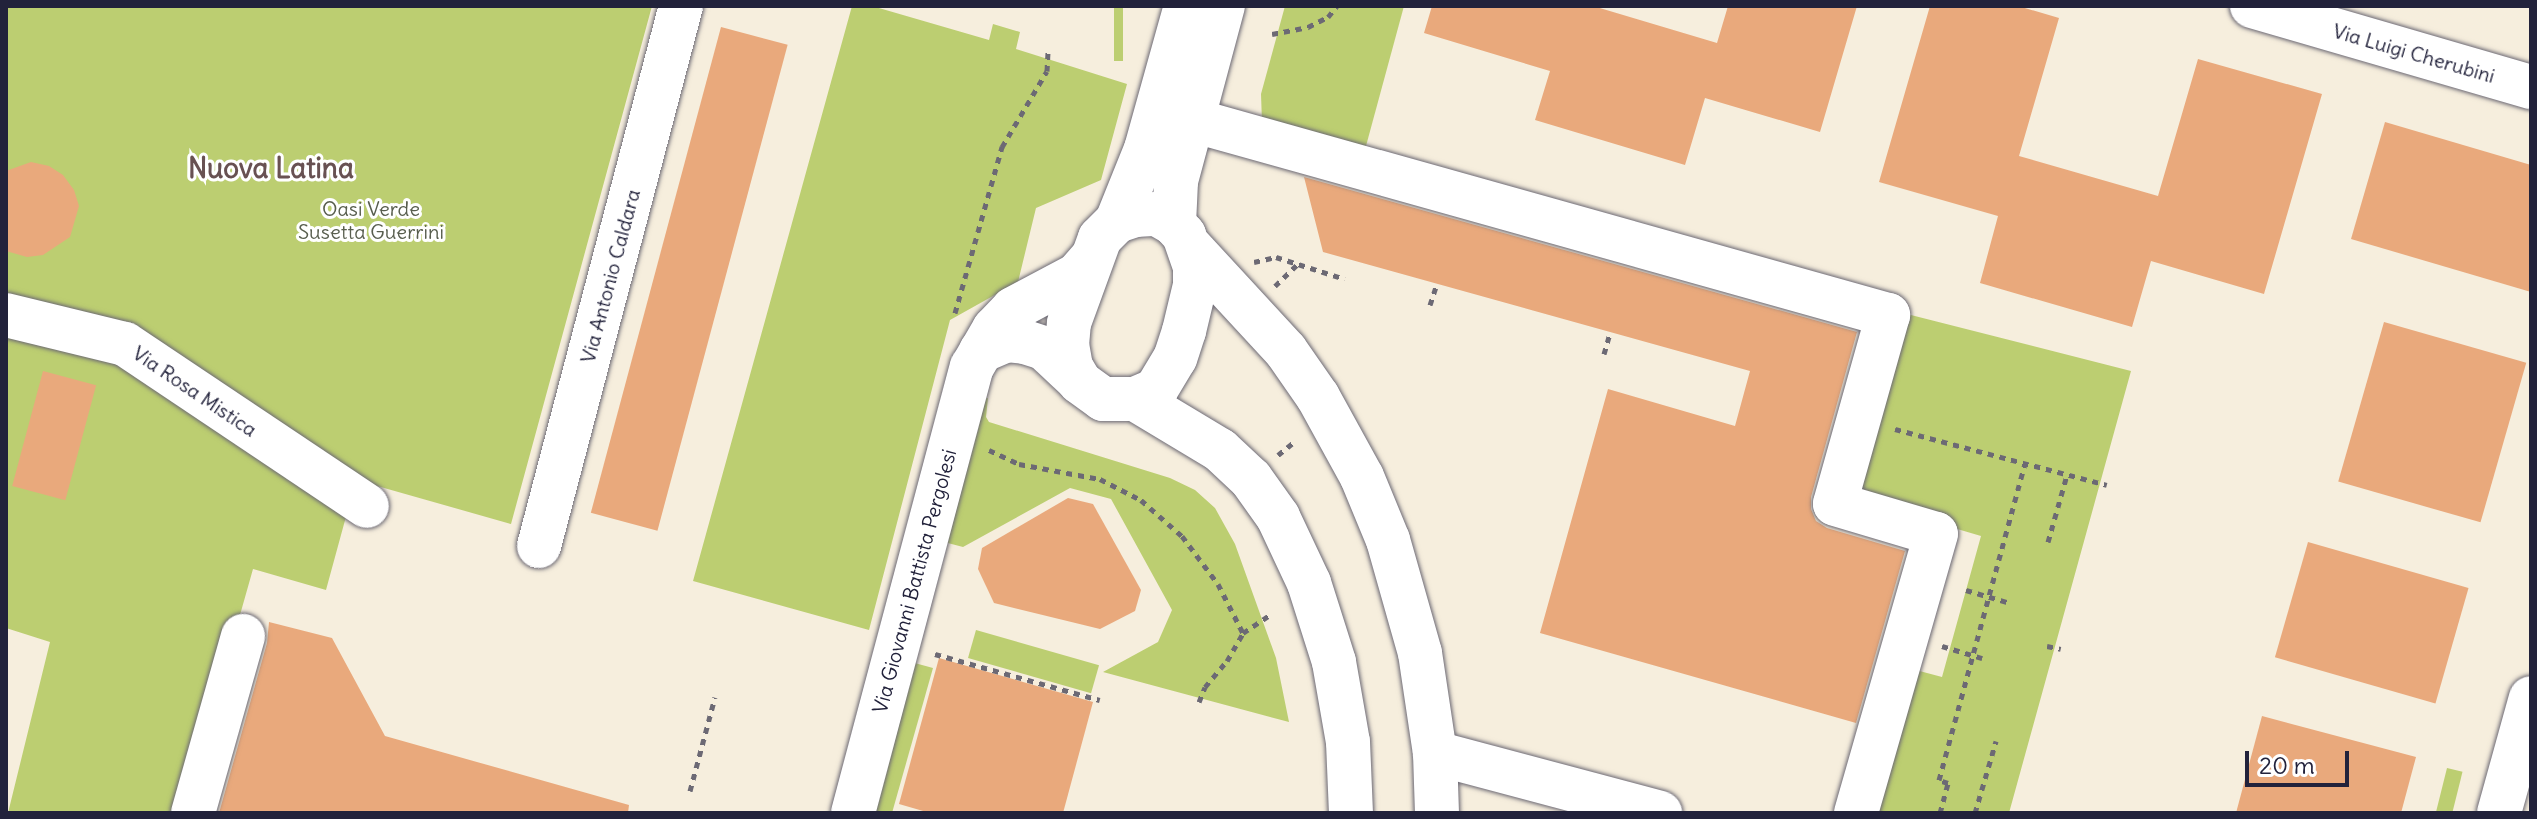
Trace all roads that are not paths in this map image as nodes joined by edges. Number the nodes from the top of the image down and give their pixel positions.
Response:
1 (681, 6) edge
2 (1186, 6) edge
3 (1223, 6) edge
4 (2252, 6) edge
5 (2531, 87) edge
6 (1192, 120) junction
7 (1117, 221) junction
8 (1182, 236) junction
9 (1091, 259) junction
10 (6, 315) edge
11 (967, 336) junction
12 (1077, 379) junction
13 (1135, 399) junction
14 (367, 506) dead end
15 (539, 546) dead end
16 (243, 636) dead end
17 (2531, 698) edge
18 (1435, 753) junction
19 (193, 813) edge
20 (853, 813) edge
21 (1351, 813) edge
22 (1437, 813) edge
23 (1660, 813) edge
24 (1856, 813) edge
25 (2499, 813) edge

1 - 15 street, Via Antonio Caldara
2 - 7 street
3 - 6 street
4 - 5 street, Via Luigi Cherubini
6 - 8 street
6 - 24 street
7 - 8 street
7 - 9 street
8 - 13 street
8 - 18 street
9 - 11 street, Via Giovanni Battista Pergolesi
9 - 12 street
10 - 14 street, Via Rosa Mistica
11 - 12 street
11 - 20 street, Via Giovanni Battista Pergolesi
12 - 13 street
13 - 21 street
16 - 19 street
17 - 25 street
18 - 22 street
18 - 23 street

